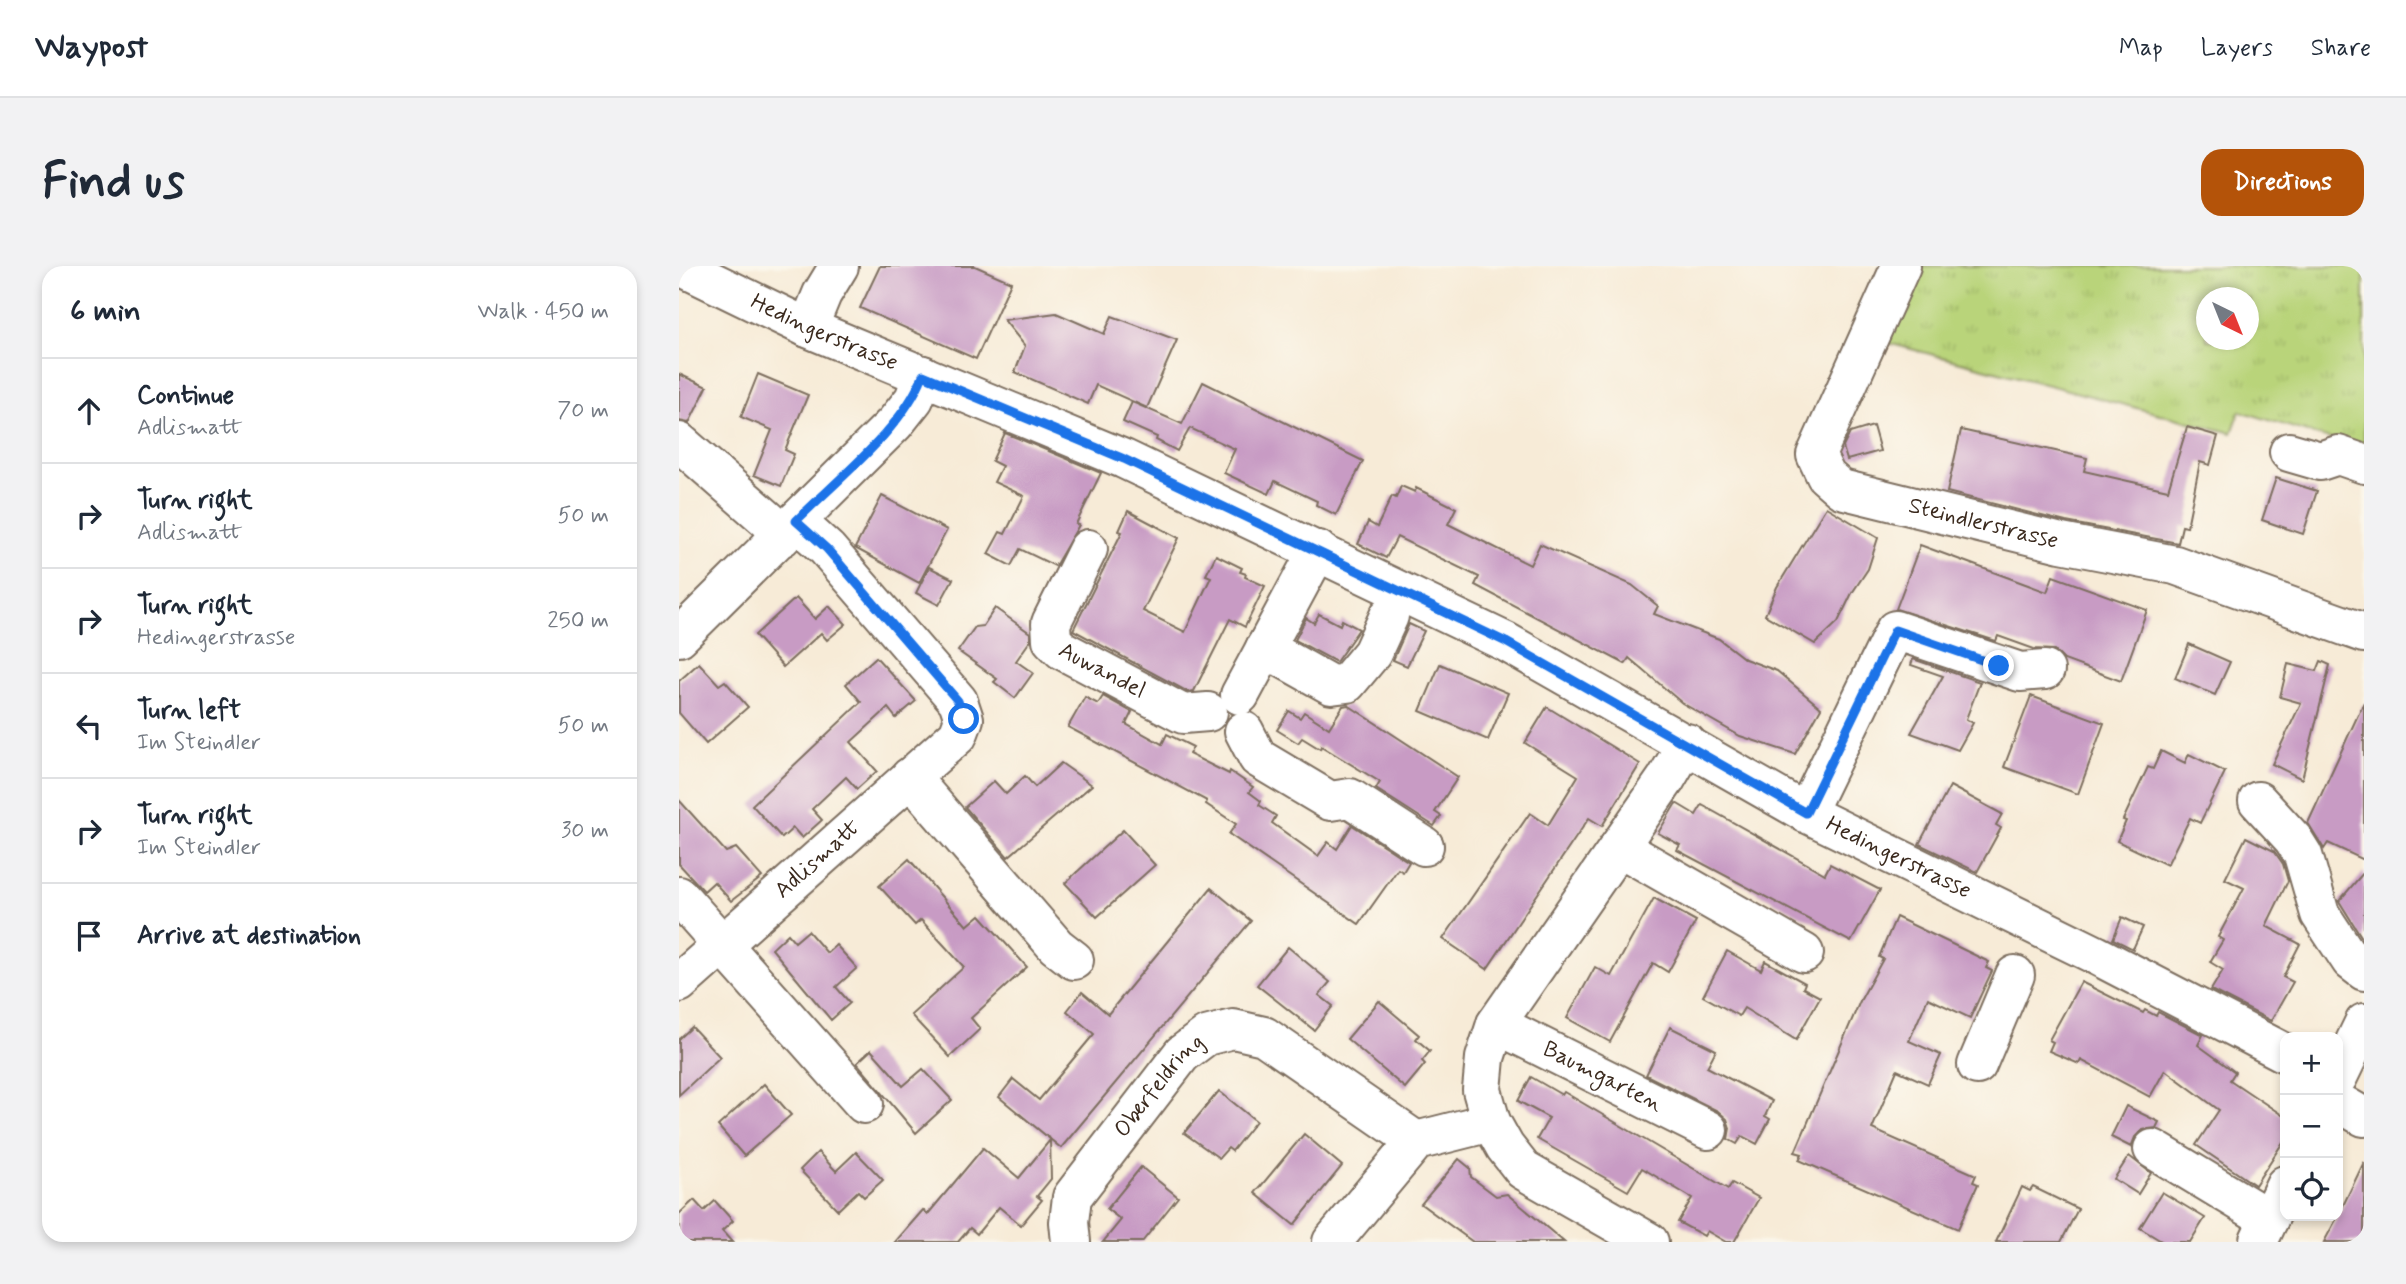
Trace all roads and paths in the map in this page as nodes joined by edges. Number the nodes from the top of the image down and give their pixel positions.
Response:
1 (680, 266) edge
2 (839, 266) edge
3 (1901, 266) edge
4 (808, 328) junction
5 (923, 375) junction
6 (679, 442) edge
7 (2289, 452) dead end
8 (2364, 464) edge
9 (789, 529) junction
10 (1088, 549) dead end
11 (1318, 551) junction
12 (1389, 616) dead end
13 (2364, 633) edge
14 (679, 638) edge
15 (1265, 649) junction
16 (2045, 670) dead end
17 (1231, 713) junction
18 (1687, 743) junction
19 (910, 777) junction
20 (2258, 801) dead end
21 (1806, 813) junction
22 (1424, 846) dead end
23 (1619, 847) junction
24 (679, 896) edge
25 (723, 943) junction
26 (1804, 953) dead end
27 (1074, 960) dead end
28 (2364, 971) edge
29 (2015, 975) dead end
30 (679, 982) edge
31 (2364, 1023) edge
32 (1496, 1024) junction
33 (2280, 1050) edge
34 (1977, 1065) dead end
35 (2343, 1067) edge
36 (863, 1104) dead end
37 (2343, 1105) edge
38 (2364, 1117) edge
39 (1491, 1122) junction
40 (1708, 1130) dead end
41 (1416, 1141) junction
42 (2153, 1149) dead end
43 (2271, 1215) edge
44 (1071, 1242) edge
45 (1332, 1242) edge
46 (1649, 1242) edge

1 - 4 street, Hedingerstrasse
2 - 4 street
3 - 13 street, Steindlerstrasse
4 - 5 street, Hedingerstrasse
5 - 9 street
5 - 11 street, Hedingerstrasse
6 - 9 street, Adlismatt
7 - 8 street
9 - 14 street
9 - 19 street, Adlismatt
10 - 17 street, Auwandel
11 - 15 street
11 - 18 street, Hedingerstrasse
12 - 15 street
15 - 17 street
16 - 21 street
17 - 22 street
18 - 21 street, Hedingerstrasse
18 - 23 street
19 - 25 street, Adlismatt
19 - 27 street
20 - 28 street
21 - 33 street, Hedingerstrasse
23 - 26 street
23 - 32 street
24 - 25 street
25 - 30 street, Adlismatt
25 - 36 street
29 - 34 street
31 - 35 street
32 - 39 street
32 - 40 street, Baumgarten
37 - 38 street
39 - 41 street
39 - 46 street
41 - 44 street, Oberfeldring
41 - 45 street
42 - 43 street

